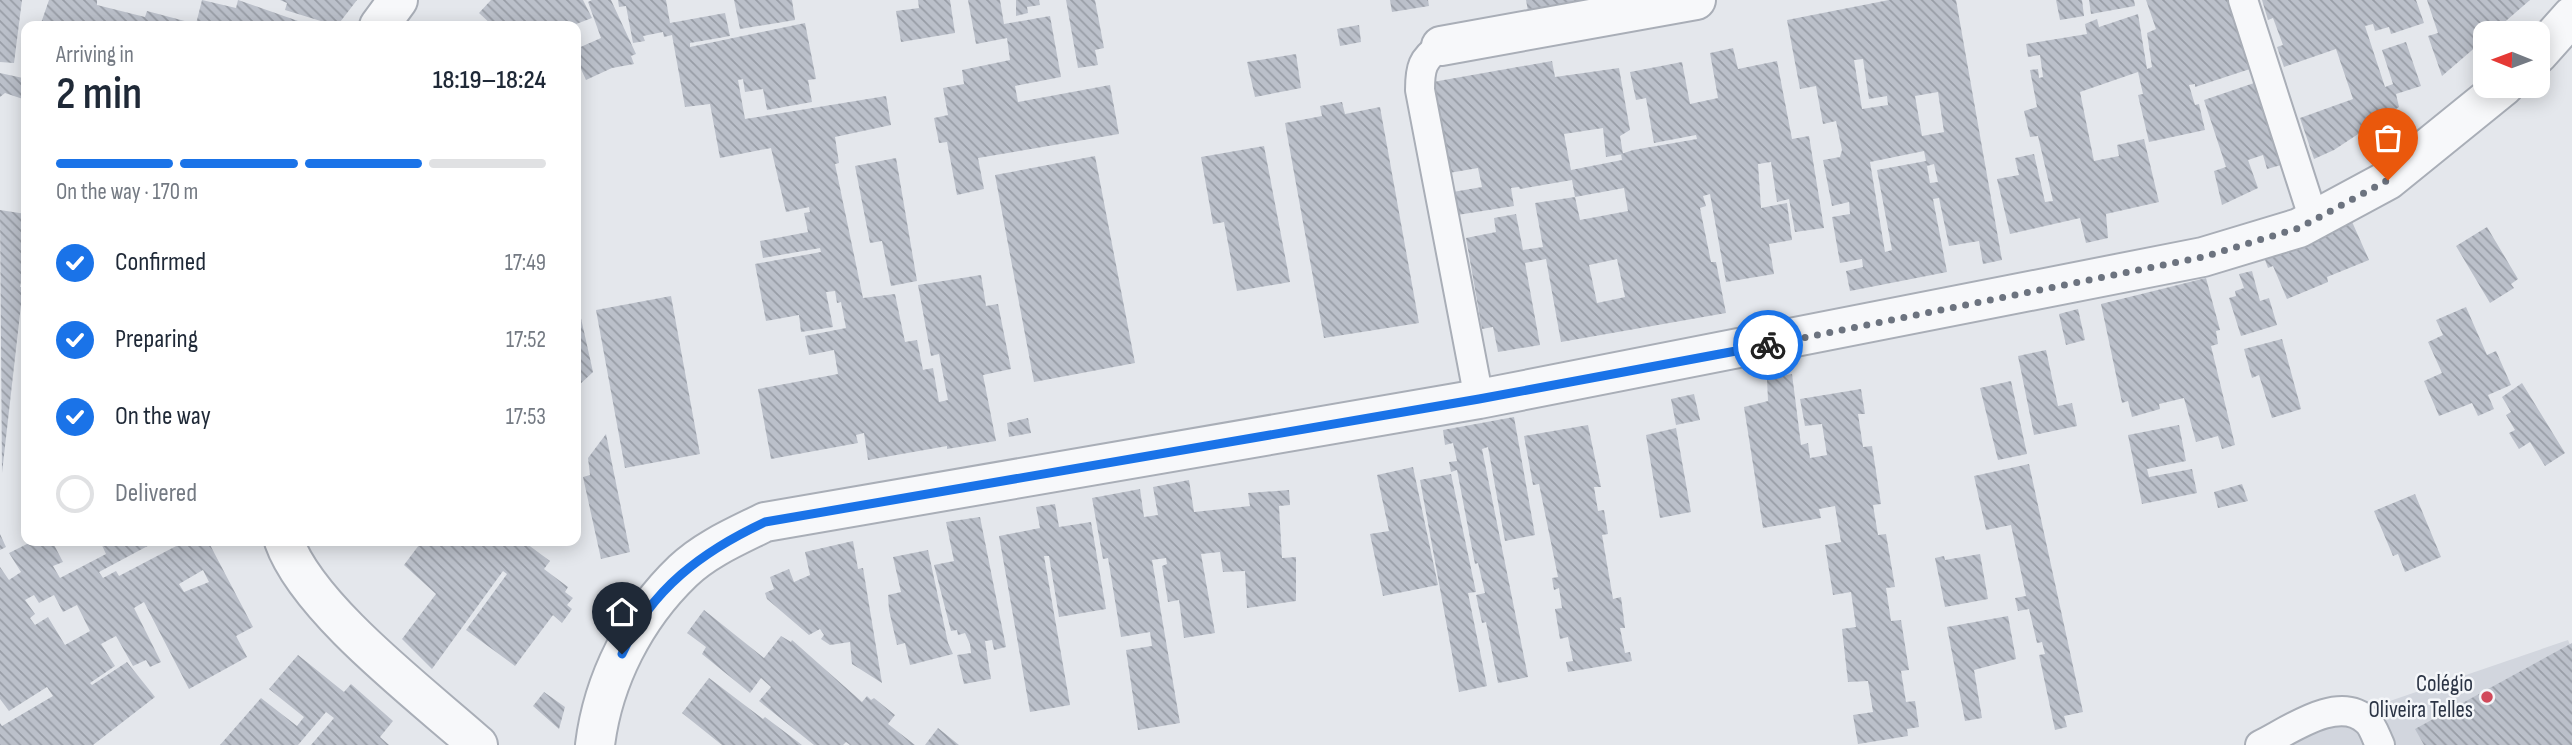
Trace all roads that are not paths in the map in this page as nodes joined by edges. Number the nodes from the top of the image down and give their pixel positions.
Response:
1 (398, 0) edge
2 (1696, 0) edge
3 (2243, 0) edge
4 (2572, 16) edge
5 (383, 21) edge
6 (2550, 41) edge
7 (1441, 46) joint
8 (2489, 98) edge
9 (2314, 220) junction
10 (1479, 399) junction
11 (286, 546) edge
12 (478, 745) edge
13 (595, 745) edge
14 (2260, 745) edge
15 (2380, 745) edge

1 - 5 street
2 - 7 street
3 - 9 lane
4 - 6 street
7 - 10 lane
8 - 9 street
9 - 10 street
10 - 13 street
11 - 12 street
14 - 15 lane

